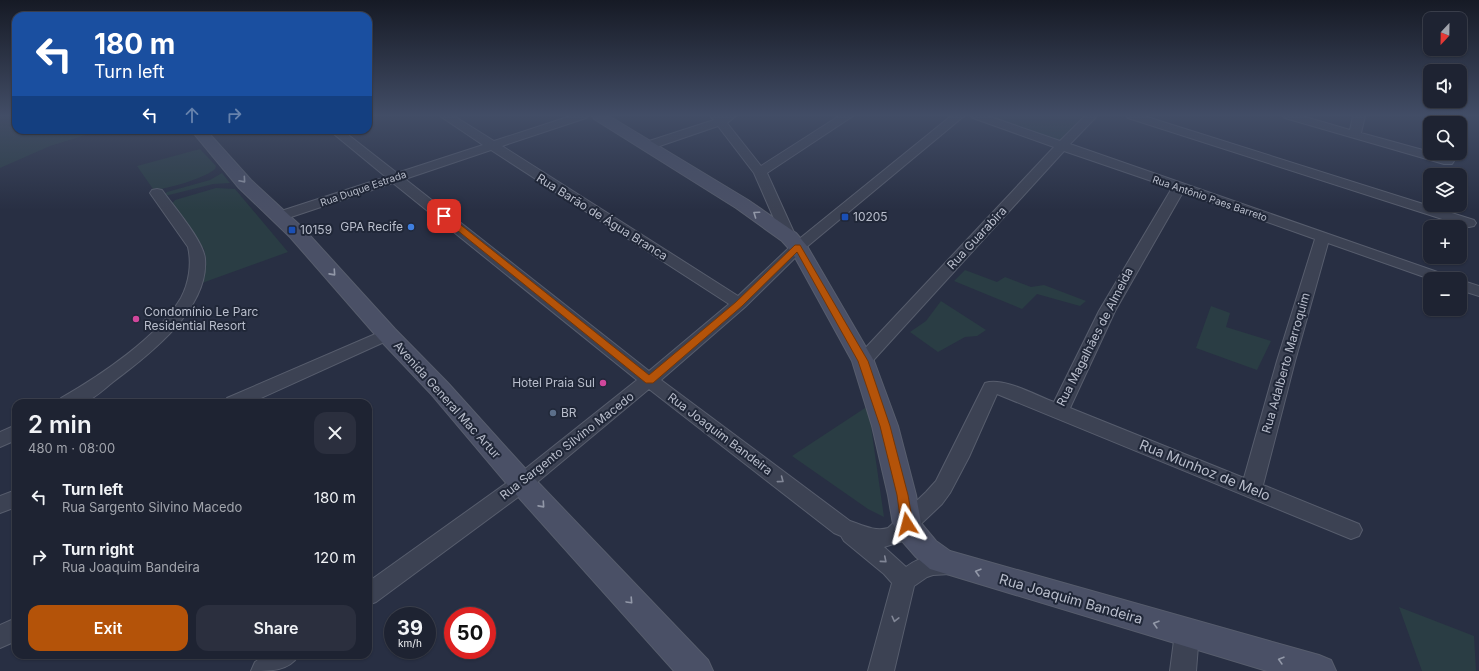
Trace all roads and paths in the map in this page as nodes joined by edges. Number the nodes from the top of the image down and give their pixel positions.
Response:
1 (213, 147) edge
2 (357, 147) edge
3 (488, 147) edge
4 (494, 147) edge
5 (650, 147) edge
6 (743, 147) edge
7 (798, 147) edge
8 (917, 147) edge
9 (1061, 147) joint
10 (1231, 147) edge
11 (1400, 147) edge
12 (1448, 161) dead end
13 (760, 172) junction
14 (396, 177) junction
15 (1179, 187) junction
16 (157, 193) dead end
17 (280, 216) junction
18 (1469, 223) dead end
19 (1323, 236) junction
20 (793, 242) junction
21 (1424, 272) edge
22 (1467, 287) edge
23 (1479, 291) edge
24 (739, 304) junction
25 (387, 334) junction
26 (863, 361) junction
27 (649, 380) junction
28 (74, 399) edge
29 (243, 399) edge
30 (1059, 411) junction
31 (12, 434) edge
32 (0, 440) edge
33 (522, 483) junction
34 (1251, 490) junction
35 (12, 500) edge
36 (0, 505) edge
37 (907, 524) junction
38 (842, 527) junction
39 (1351, 530) dead end
40 (951, 564) junction
41 (904, 581) junction
42 (372, 592) edge
43 (12, 631) edge
44 (1187, 633) junction
45 (0, 637) edge
46 (280, 659) edge
47 (264, 671) edge
48 (696, 671) edge
49 (881, 671) edge
50 (1183, 671) edge
51 (1319, 671) edge

1 -> 17 main road, Avenida General Mac Artur
2 - 14 street, Rua Joaquim Bandeira
3 - 14 street, Rua Duque Estrada
4 - 24 street, Rua Barão de Água Branca
20 -> 5 main road
6 - 13 street
7 - 13 street
8 - 20 street, Rua Sargento Silvino Macedo
9 - 15 street, Rua Antônio Paes Barreto
9 - 26 street, Rua Guarabira
10 - 18 street
11 - 12 street
13 - 20 street
14 - 17 street, Rua Duque Estrada
14 - 27 street, Rua Joaquim Bandeira
15 - 19 street, Rua Antônio Paes Barreto
15 - 30 street, Rua Magalhães de Almeida
16 - 28 street
17 -> 25 main road, Avenida General Mac Artur
19 - 21 street, Rua Antônio Paes Barreto
19 - 34 street, Rua Adalberto Marroquim
20 - 24 street, Rua Sargento Silvino Macedo
20 - 26 main road
22 - 23 street
24 - 27 street, Rua Sargento Silvino Macedo
25 - 29 street
25 - 33 main road, Avenida General Mac Artur
26 - 37 main road
27 - 33 street, Rua Sargento Silvino Macedo
27 -> 38 street, Rua Joaquim Bandeira
30 - 34 street, Rua Munhoz de Melo
30 - 37 street, Rua Magalhães de Almeida
31 - 32 street
33 - 42 street, Rua Sargento Silvino Macedo
33 -> 48 main road, Avenida General Mac Artur
34 - 39 street, Rua Munhoz de Melo
35 - 36 street
37 - 38 street, Rua Joaquim Bandeira
37 - 40 main road, Rua Joaquim Bandeira
38 -> 41 street, Rua Joaquim Bandeira
40 - 41 street
44 -> 40 main road, Rua Joaquim Bandeira
41 -> 49 street
43 - 45 street
44 - 50 street
51 -> 44 main road, Rua Joaquim Bandeira
46 - 47 street

